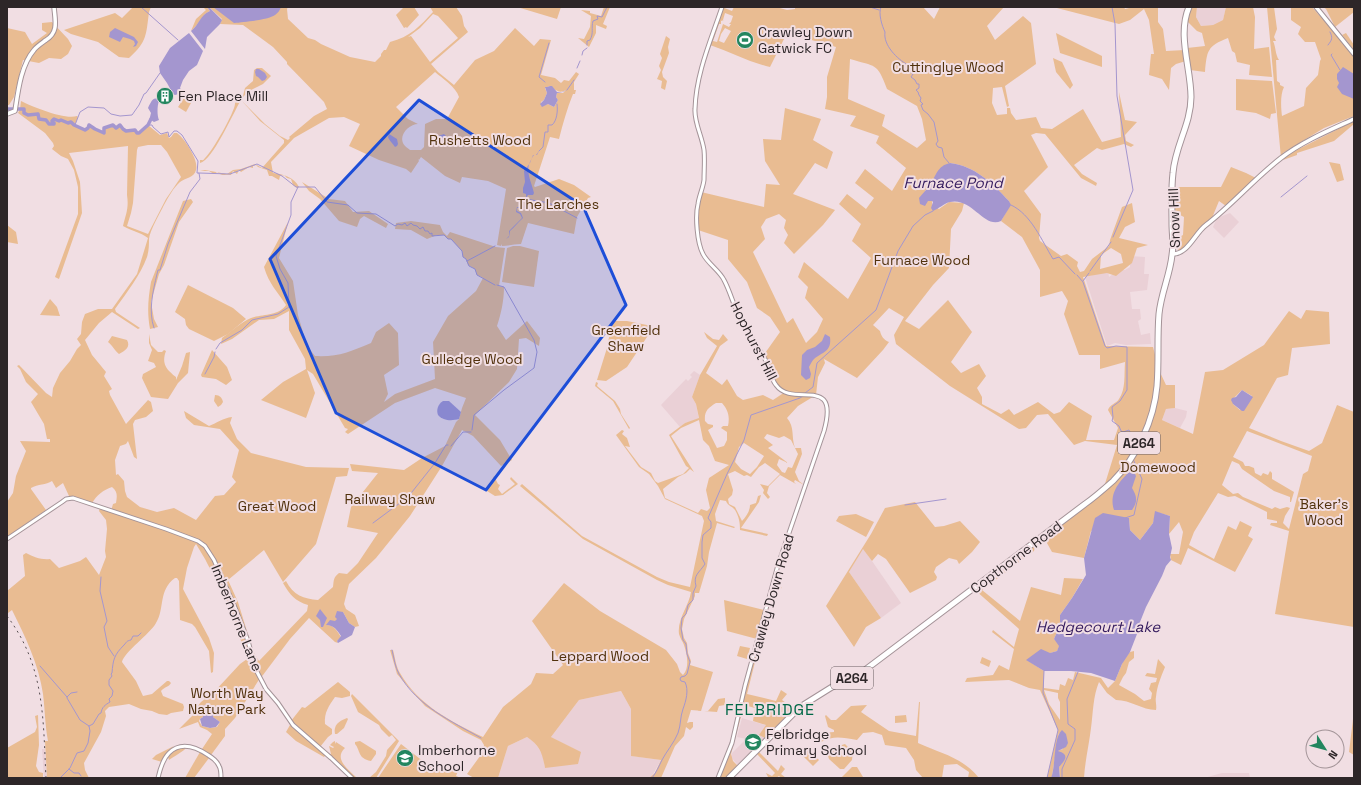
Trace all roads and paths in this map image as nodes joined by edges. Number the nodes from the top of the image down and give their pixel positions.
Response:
1 (54, 7) edge
2 (722, 7) edge
3 (1189, 7) edge
4 (1316, 7) edge
5 (1354, 54) edge
6 (7, 114) edge
7 (1354, 118) edge
8 (1173, 254) junction
9 (827, 419) joint
10 (7, 539) edge
11 (158, 778) edge
12 (221, 778) edge
13 (352, 778) edge
14 (718, 778) edge
15 (730, 778) edge

1 - 6 main road
2 - 9 street, Hophurst Hill
3 - 8 highway, Snow Hill / A264
4 - 5 main road
7 - 8 main road, Snow Hill
8 - 15 highway, Copthorne Road / A264
9 - 14 street, Crawley Down Road
10 - 13 street, Imberhorne Lane
11 - 12 street

